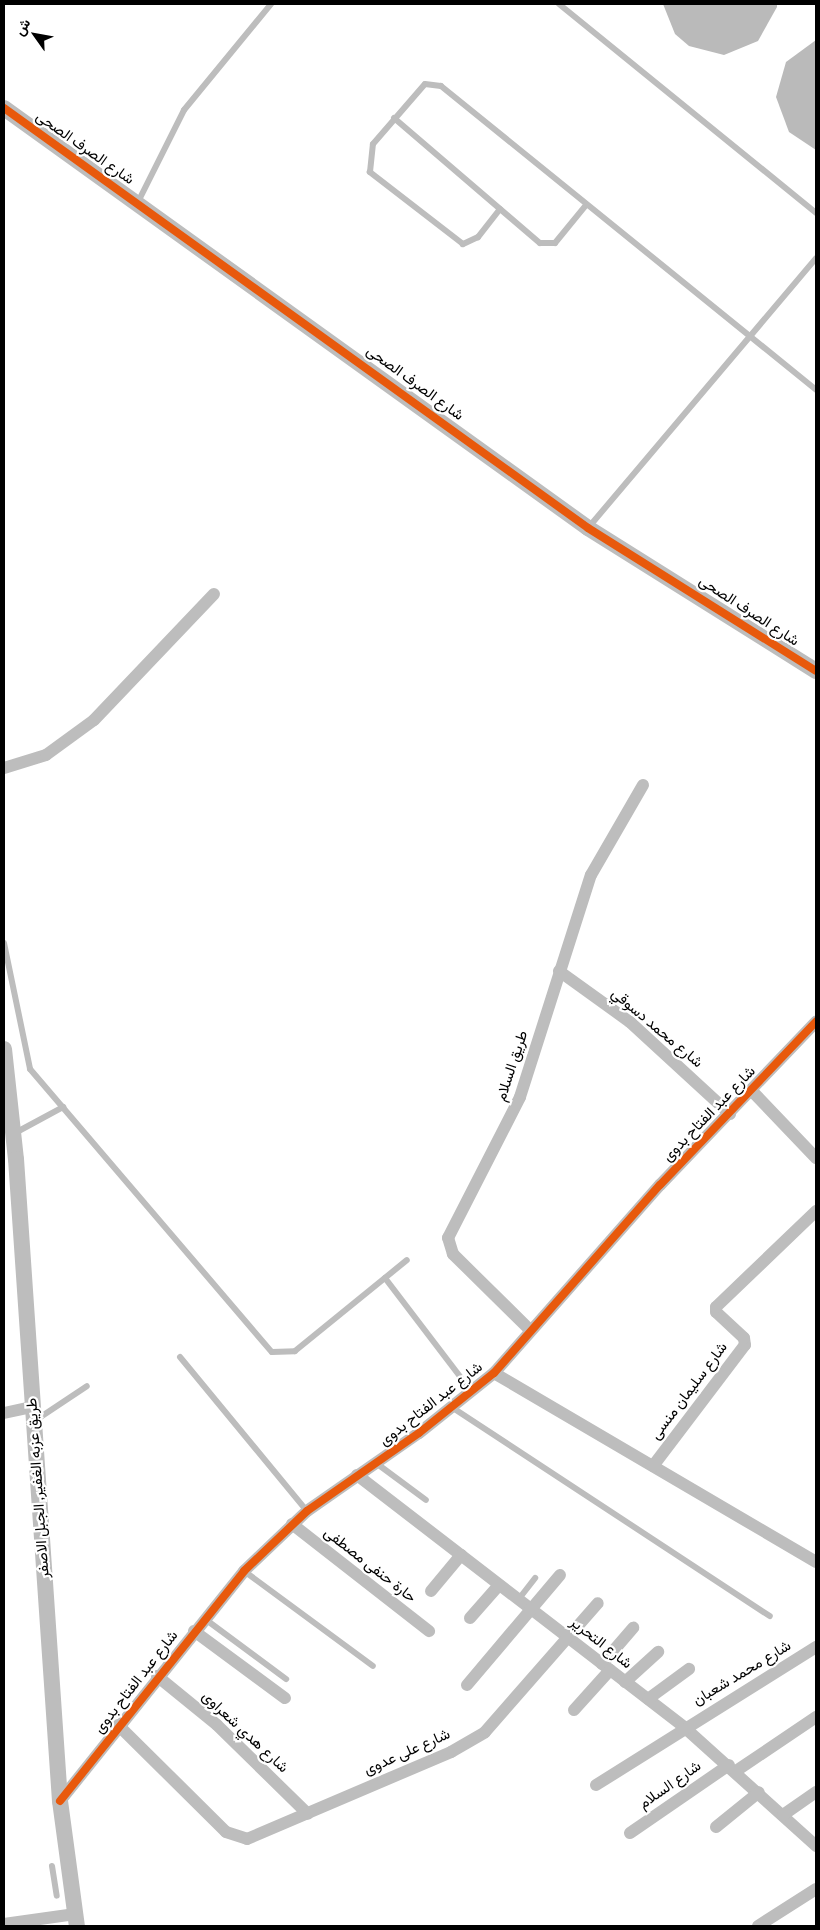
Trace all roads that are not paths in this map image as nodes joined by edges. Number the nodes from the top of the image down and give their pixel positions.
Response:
1 (271, 4) edge
2 (559, 4) edge
3 (4, 108) edge
4 (394, 118) junction
5 (138, 202) junction
6 (586, 204) junction
7 (500, 209) junction
8 (816, 213) edge
9 (816, 258) edge
10 (750, 336) junction
11 (816, 390) edge
12 (588, 528) junction
13 (214, 594) dead end
14 (816, 671) edge
15 (4, 768) edge
16 (643, 785) dead end
17 (4, 943) edge
18 (559, 971) junction
19 (816, 1022) edge
20 (4, 1049) edge
21 (752, 1091) junction
22 (7, 1096) edge
23 (63, 1107) junction
24 (730, 1114) junction
25 (14, 1134) junction
26 (816, 1158) edge
27 (10, 1160) edge
28 (816, 1210) edge
29 (407, 1260) dead end
30 (385, 1278) junction
31 (529, 1330) junction
32 (180, 1357) dead end
33 (494, 1373) junction
34 (87, 1386) dead end
35 (472, 1392) junction
36 (453, 1408) junction
37 (4, 1413) edge
38 (32, 1415) junction
39 (376, 1463) junction
40 (653, 1466) junction
41 (357, 1475) junction
42 (426, 1500) dead end
43 (307, 1511) junction
44 (292, 1524) junction
45 (461, 1555) junction
46 (816, 1562) edge
47 (244, 1570) junction
48 (560, 1575) dead end
49 (535, 1578) dead end
50 (499, 1585) junction
51 (430, 1591) dead end
52 (518, 1600) junction
53 (598, 1603) dead end
54 (532, 1610) junction
55 (770, 1616) dead end
56 (204, 1618) junction
57 (470, 1618) dead end
58 (633, 1628) dead end
59 (194, 1630) junction
60 (429, 1631) dead end
61 (569, 1639) junction
62 (816, 1647) edge
63 (658, 1652) dead end
64 (373, 1666) dead end
65 (606, 1667) junction
66 (689, 1669) dead end
67 (157, 1676) junction
68 (286, 1679) dead end
69 (625, 1682) junction
70 (467, 1685) dead end
71 (286, 1698) dead end
72 (648, 1699) junction
73 (574, 1710) dead end
74 (816, 1717) edge
75 (118, 1726) junction
76 (684, 1727) junction
77 (732, 1768) junction
78 (596, 1784) dead end
79 (758, 1792) junction
80 (816, 1792) edge
81 (60, 1801) junction
82 (308, 1814) junction
83 (783, 1814) junction
84 (716, 1827) dead end
85 (630, 1833) dead end
86 (816, 1846) edge
87 (52, 1866) dead end
88 (71, 1876) junction
89 (54, 1878) junction
90 (816, 1889) edge
91 (56, 1896) dead end
92 (76, 1920) edge
93 (4, 1924) edge
94 (758, 1926) edge

1 - 5 lane
2 - 8 lane
3 - 5 street, شارع الصرف الصحى
4 - 6 lane
4 - 7 lane
4 - 7 lane
5 - 12 street, شارع الصرف الصحى
6 - 7 lane
6 - 10 lane
9 - 10 lane
10 - 11 lane
10 - 12 lane
12 - 14 street, شارع الصرف الصحى
13 - 15 street
16 - 18 street, طريق السلام
17 - 23 lane
18 - 24 street, شارع محمد دسوقي
18 - 31 street, طريق السلام
19 - 21 street, شارع عبد الفتاح بدوى
20 - 22 street, طريق عزبه الغفير, الجبل الاصفر
21 - 24 street, شارع عبد الفتاح بدوى
21 - 26 street
22 - 25 street, طريق عزبه الغفير, الجبل الاصفر
23 - 25 lane
23 - 30 lane
24 - 31 street, شارع عبد الفتاح بدوى
25 - 27 street, طريق عزبه الغفير, الجبل الاصفر
27 - 38 street, طريق عزبه الغفير, الجبل الاصفر
28 - 40 street, شارع سليمان منسى
29 - 30 lane
30 - 35 lane
31 - 33 street, شارع عبد الفتاح بدوى
32 - 43 lane
33 - 35 street, شارع عبد الفتاح بدوى
33 - 40 street, شارع عبد الفتاح بدوى
34 - 38 lane
35 - 36 street, شارع عبد الفتاح بدوى
36 - 39 street, شارع عبد الفتاح بدوى
36 - 55 lane
37 - 38 street
38 - 81 street, طريق عزبه الغفير, الجبل الاصفر
39 - 41 street, شارع عبد الفتاح بدوى
39 - 42 lane
40 - 46 street, شارع عبد الفتاح بدوى
41 - 43 street, شارع عبد الفتاح بدوى
41 - 45 street, شارع التحرير
43 - 44 street, شارع عبد الفتاح بدوى
44 - 47 street, شارع عبد الفتاح بدوى
44 - 60 street, حارة حنفى مصطفى
45 - 50 street, شارع التحرير
45 - 51 street
47 - 56 street, شارع عبد الفتاح بدوى
47 - 64 lane
48 - 54 street
49 - 52 lane
50 - 52 street, شارع التحرير
50 - 57 street
52 - 54 street, شارع التحرير
53 - 61 street, شارع على عدوى
54 - 61 street, شارع التحرير
54 - 70 street
56 - 59 street, شارع عبد الفتاح بدوى
56 - 68 lane
58 - 65 street
59 - 67 street, شارع عبد الفتاح بدوى
59 - 71 street
61 - 65 street, شارع التحرير
61 - 82 street, شارع على عدوى
62 - 76 street, شارع محمد شعبان
63 - 69 street
65 - 69 street, شارع التحرير
65 - 73 street
66 - 72 street
67 - 75 street, شارع عبد الفتاح بدوى
67 - 82 street, شارع هدي شعراوى
69 - 72 street, شارع التحرير
72 - 76 street, شارع التحرير
74 - 77 street, شارع السلام
75 - 81 street, شارع عبد الفتاح بدوى
75 - 82 street, شارع على عدوى
76 - 77 street, شارع التحرير
76 - 78 street, شارع محمد شعبان
77 - 79 street, شارع التحرير
77 - 85 street, شارع السلام
79 - 83 street, شارع التحرير
79 - 84 street
80 - 83 street
81 - 88 street, طريق عزبه الغفير, الجبل الاصفر
83 - 86 street, شارع التحرير
87 - 89 lane
88 - 89 lane
88 - 92 street, طريق عزبه الغفير, الجبل الاصفر
89 - 91 lane
90 - 94 street
92 - 93 street

